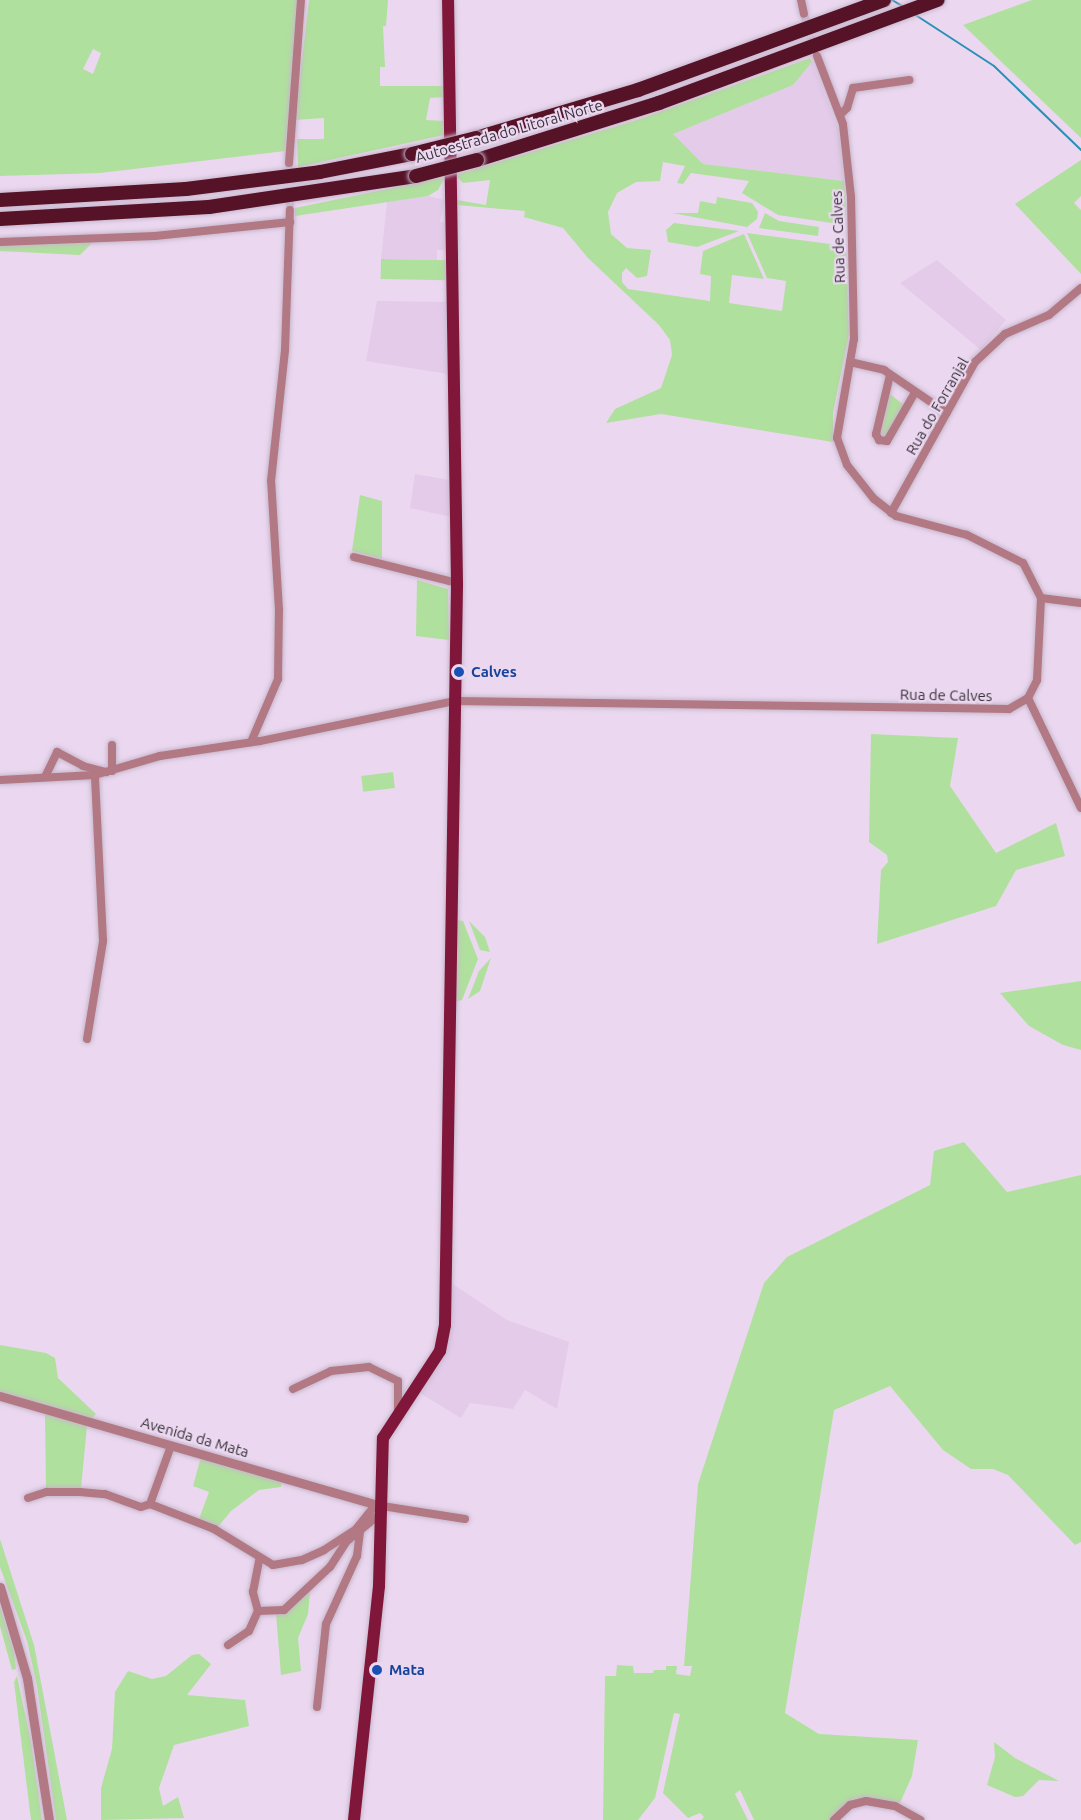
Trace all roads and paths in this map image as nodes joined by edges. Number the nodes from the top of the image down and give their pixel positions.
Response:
1 (301, 0) edge
2 (448, 0) edge
3 (801, 0) edge
4 (884, 0) edge
5 (938, 0) edge
6 (804, 14) tunnel mouth
7 (817, 56) tunnel mouth
8 (909, 80) dead end
9 (840, 115) junction
10 (289, 163) tunnel mouth
11 (0, 200) edge
12 (290, 210) tunnel mouth
13 (0, 219) edge
14 (290, 222) junction
15 (0, 242) edge
16 (1081, 288) edge
17 (850, 362) junction
18 (890, 375) junction
19 (914, 394) junction
20 (947, 413) junction
21 (891, 513) junction
22 (354, 557) dead end
23 (458, 583) junction
24 (1041, 598) junction
25 (1081, 603) edge
26 (1028, 698) junction
27 (455, 700) junction
28 (251, 742) junction
29 (112, 746) dead end
30 (110, 772) junction
31 (95, 775) junction
32 (45, 777) junction
33 (0, 780) edge
34 (1081, 808) edge
35 (87, 1039) dead end
36 (293, 1389) dead end
37 (0, 1396) edge
38 (398, 1410) junction
39 (171, 1446) junction
40 (28, 1498) dead end
41 (150, 1504) junction
42 (380, 1508) junction
43 (465, 1519) dead end
44 (360, 1531) junction
45 (259, 1560) junction
46 (0, 1587) edge
47 (258, 1611) junction
48 (228, 1645) dead end
49 (317, 1707) dead end
50 (49, 1820) edge
51 (354, 1820) edge
52 (834, 1820) edge
53 (920, 1820) edge

1 - 10 street
2 - 23 main road
3 - 6 street
4 - 11 highway, Autoestrada do Litoral Norte, bridge
5 - 13 highway, Autoestrada do Litoral Norte, bridge
7 - 9 street, Rua de Calves
8 - 9 street
9 - 17 street, Rua de Calves
12 - 14 street
14 - 15 street
14 - 28 street
16 - 20 street, Rua do Forranjal
17 - 18 street
17 - 21 street, Rua de Calves
18 - 19 street
18 - 19 street
19 - 20 street
20 - 21 street, Rua do Forranjal
21 - 24 street, Rua de Calves
22 - 23 street
23 - 27 main road
24 - 25 street
24 - 26 street
26 - 27 street, Rua de Calves
26 - 34 street
27 - 28 street, Rua de Calves
27 - 38 main road
28 - 30 street, Rua de Calves
29 - 30 street
30 - 31 street, Rua de Calves
30 - 32 street
31 - 32 street, Rua de Calves
31 - 35 street
32 - 33 street, Rua de Calves
36 - 38 street
37 - 39 street, Avenida da Mata
38 - 42 main road
39 - 41 street
39 - 42 street, Avenida da Mata
40 - 41 street
41 - 45 street
42 - 43 street
42 - 44 street
42 - 45 street
42 - 51 main road
44 - 47 street
44 - 49 street
45 - 47 street
46 - 50 street
47 - 48 street
52 - 53 street

